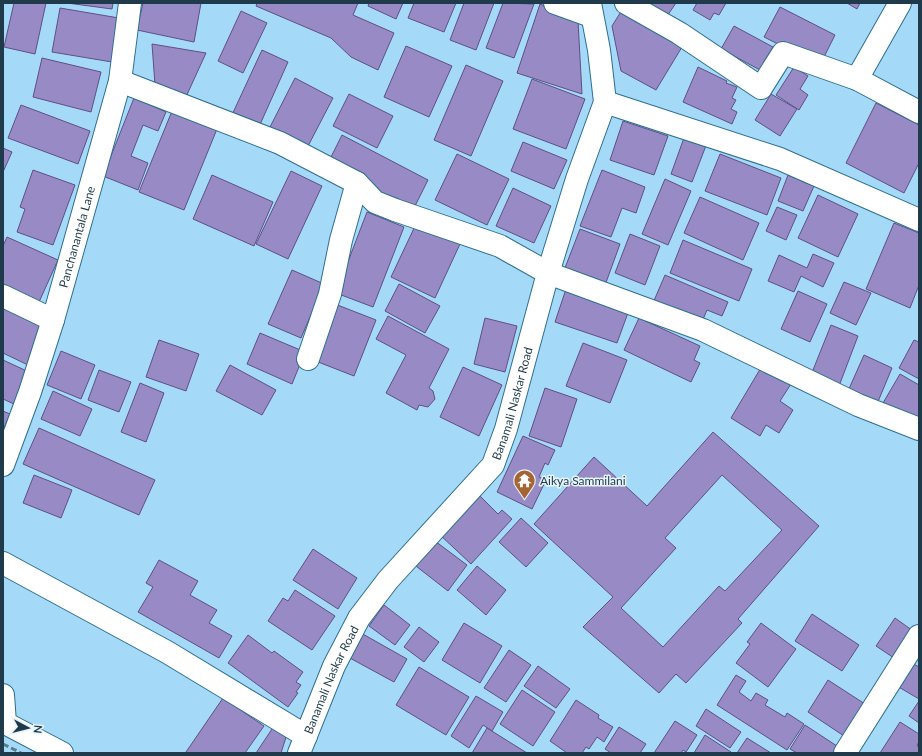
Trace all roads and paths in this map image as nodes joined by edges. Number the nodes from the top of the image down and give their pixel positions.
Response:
1 (130, 3) edge
2 (555, 3) edge
3 (626, 3) edge
4 (900, 3) edge
5 (591, 10) edge
6 (857, 79) junction
7 (120, 81) junction
8 (605, 102) junction
9 (919, 112) edge
10 (357, 183) junction
11 (919, 220) edge
12 (548, 274) junction
13 (3, 296) edge
14 (53, 320) junction
15 (308, 359) dead end
16 (919, 429) edge
17 (3, 465) edge
18 (3, 563) edge
19 (919, 636) edge
20 (3, 694) edge
21 (4, 722) edge
22 (303, 745) edge
23 (62, 753) edge
24 (845, 753) edge

1 - 7 main road, Panchanantala Lane
2 - 5 main road
3 - 6 main road
4 - 6 main road
5 - 8 main road, Banamali Naskar Road
6 - 9 main road
7 - 10 main road
7 - 14 main road, Panchanantala Lane
8 - 11 main road
8 - 12 main road, Banamali Naskar Road
10 - 12 main road
10 - 15 main road
12 - 16 main road
12 - 22 main road, Banamali Naskar Road
13 - 14 main road
14 - 17 main road, Panchanantala Lane
18 - 22 main road
19 - 24 main road
20 - 21 main road
21 - 23 main road

